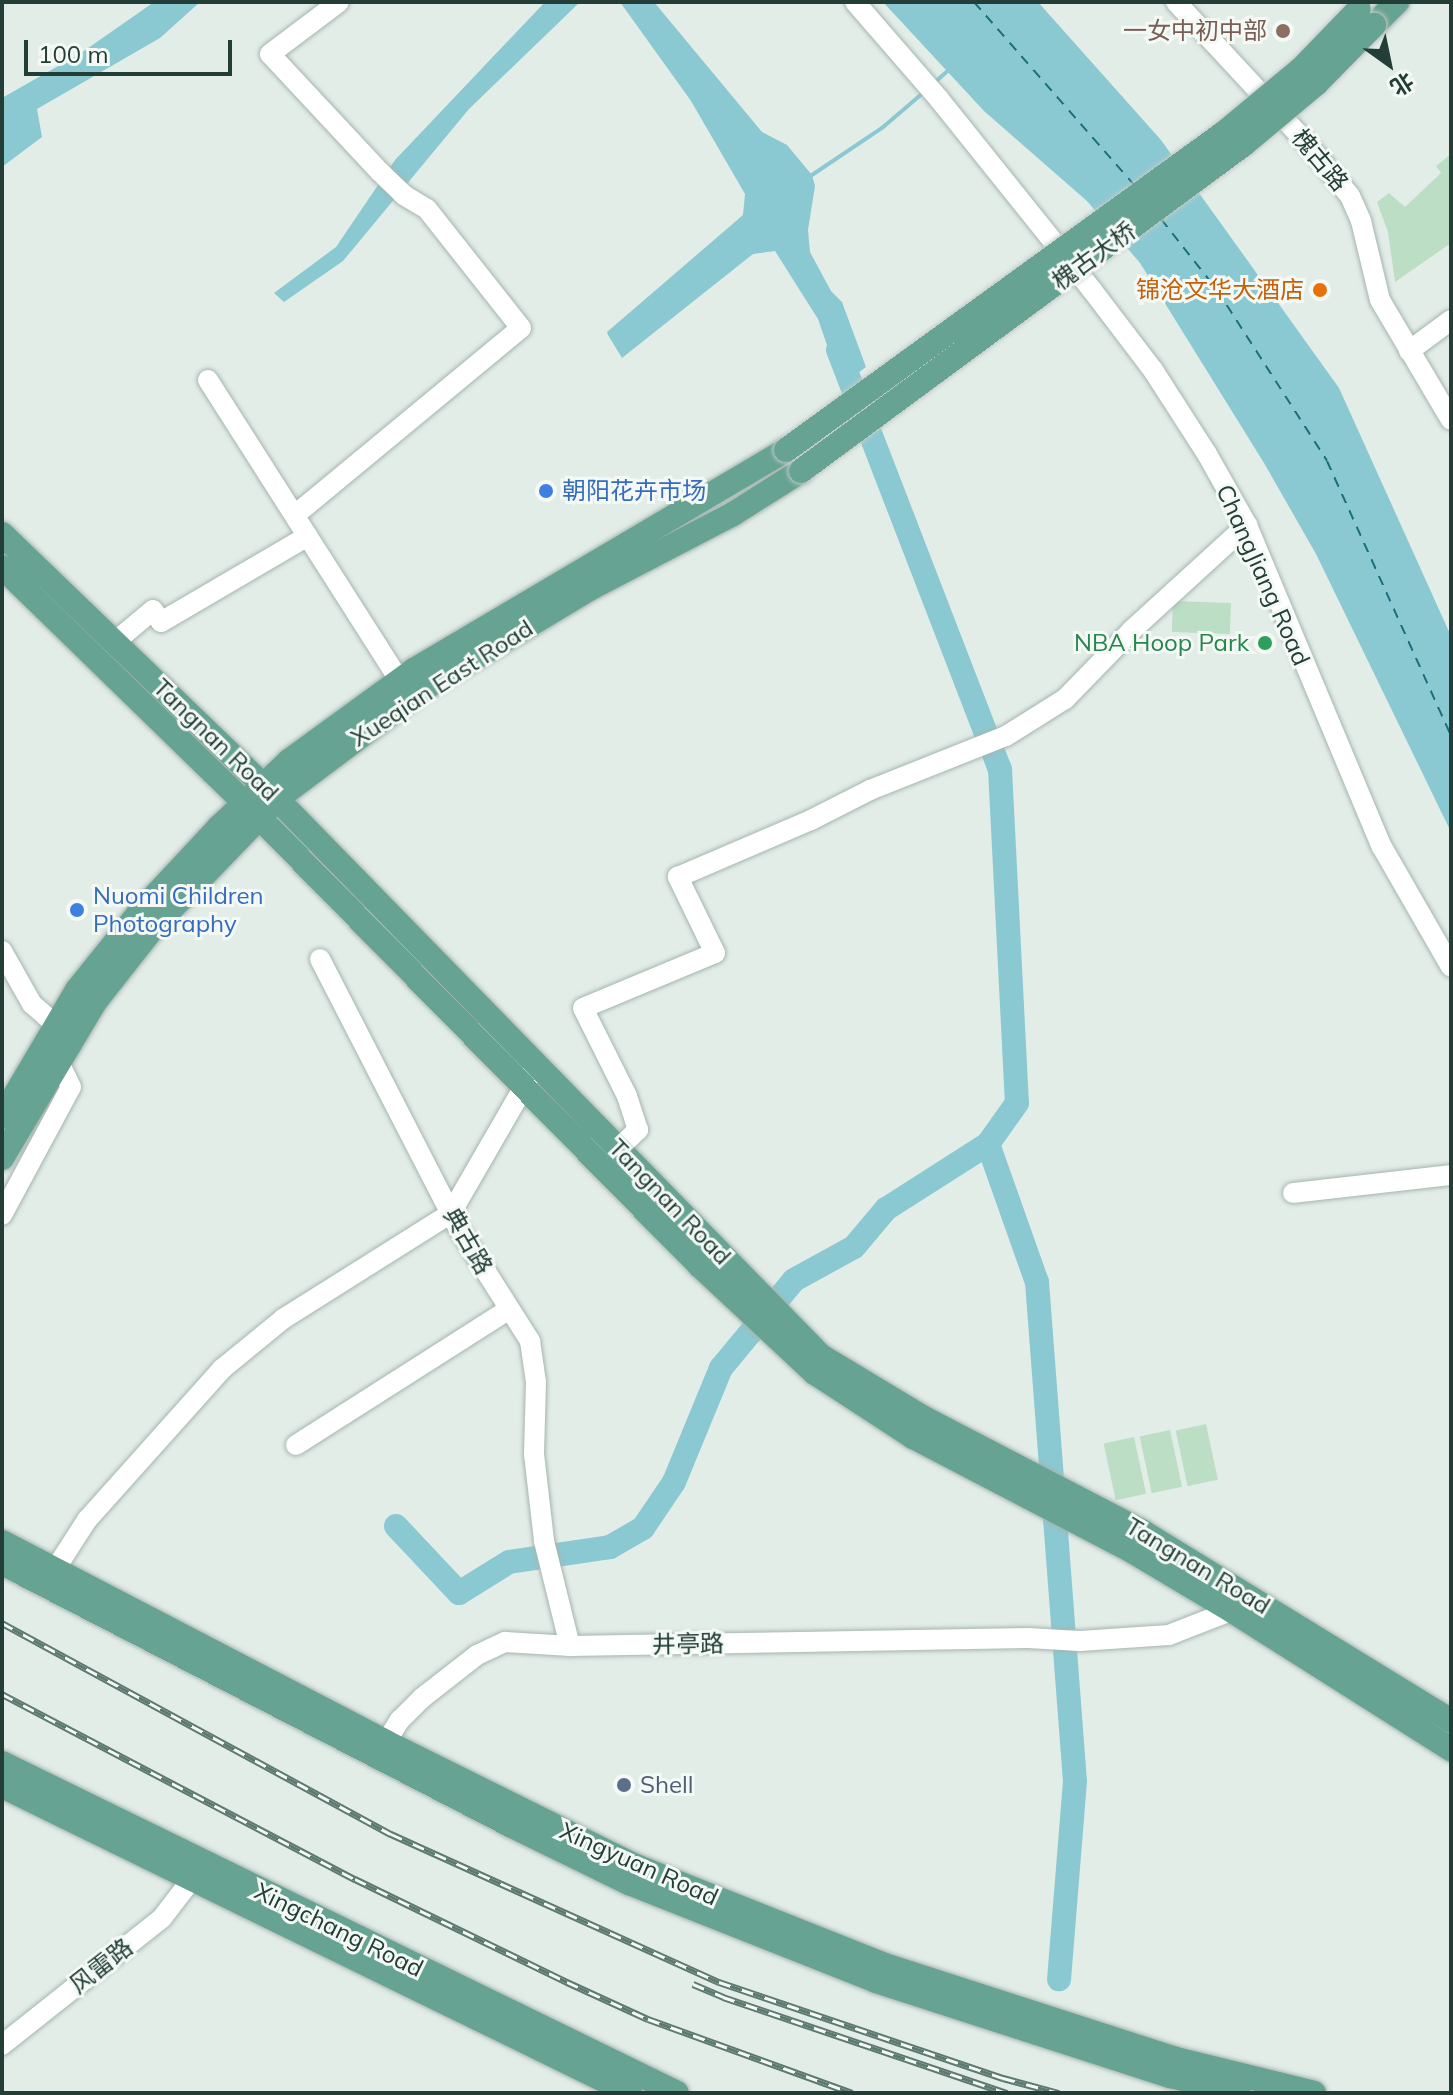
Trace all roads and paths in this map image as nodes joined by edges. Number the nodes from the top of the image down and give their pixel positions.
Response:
1 (339, 2) edge
2 (855, 2) edge
3 (1176, 2) edge
4 (1397, 2) edge
5 (1366, 12) edge
6 (1451, 320) edge
7 (1409, 351) junction
8 (208, 380) dead end
9 (1451, 420) edge
10 (786, 450) joint
11 (801, 471) joint
12 (295, 515) junction
13 (1247, 525) junction
14 (2, 534) edge
15 (308, 536) junction
16 (2, 567) edge
17 (116, 641) junction
18 (399, 680) junction
19 (270, 792) junction
20 (244, 802) junction
21 (2, 951) edge
22 (320, 959) dead end
23 (1451, 967) edge
24 (55, 1024) junction
25 (59, 1062) junction
26 (537, 1064) junction
27 (523, 1088) junction
28 (2, 1117) edge
29 (618, 1149) junction
30 (2, 1158) edge
31 (1451, 1175) edge
32 (1293, 1193) dead end
33 (451, 1213) junction
34 (2, 1215) edge
35 (728, 1278) junction
36 (508, 1310) junction
37 (802, 1350) junction
38 (296, 1445) dead end
39 (2, 1542) edge
40 (2, 1563) edge
41 (51, 1578) junction
42 (1244, 1605) junction
43 (570, 1646) junction
44 (1451, 1721) edge
45 (386, 1742) junction
46 (1451, 1749) edge
47 (2, 1763) edge
48 (2, 1786) edge
49 (192, 1879) junction
50 (2, 2045) edge
51 (630, 2093) edge
52 (677, 2093) edge
53 (1239, 2093) edge
54 (1314, 2093) edge

1 - 12 street
2 - 13 street, ChangJiang Road
3 - 7 street, 槐古路
4 - 5 main road
5 - 10 main road, 槐古大桥, bridge
5 - 11 main road, 槐古大桥, bridge
6 - 7 street
7 - 9 street, 槐古路
8 - 12 street
10 - 18 main road, Xueqian East Road
11 - 19 main road, Xueqian East Road
12 - 15 street
13 - 23 street, ChangJiang Road
13 - 29 street
14 - 17 main road, Tangnan Road
15 - 17 street
15 - 18 street
16 - 20 main road, Tangnan Road
17 - 19 main road, Tangnan Road
18 - 19 main road, Xueqian East Road
19 - 20 main road, Xueqian East Road
19 - 25 main road, Xueqian East Road
19 - 26 main road, Tangnan Road
20 - 24 main road, Xueqian East Road
20 - 27 main road, Tangnan Road
21 - 24 street
22 - 33 street, 典古路
24 - 28 main road, Xueqian East Road
25 - 30 main road, Xueqian East Road
25 - 34 street
26 - 27 street
26 - 29 main road, Tangnan Road
27 - 33 street
27 - 35 main road, Tangnan Road
29 - 35 main road, Tangnan Road
31 - 32 street
33 - 36 street, 典古路
33 - 41 street
35 - 37 main road, Tangnan Road
36 - 38 street
36 - 43 street, 典古路
37 - 42 main road, Tangnan Road
37 - 42 main road, Tangnan Road
39 - 41 main road, Xingyuan Road
40 - 41 main road, Xingyuan Road
41 - 45 main road, Xingyuan Road
41 - 53 main road, Xingyuan Road
42 - 43 street, 井亭路
42 - 44 main road, Tangnan Road
42 - 46 main road, Tangnan Road
43 - 45 street, 井亭路
45 - 54 main road, Xingyuan Road
47 - 52 main road, Xingchang Road
48 - 49 main road, Xingchang Road
49 - 50 street, 风雷路
49 - 51 main road, Xingchang Road

